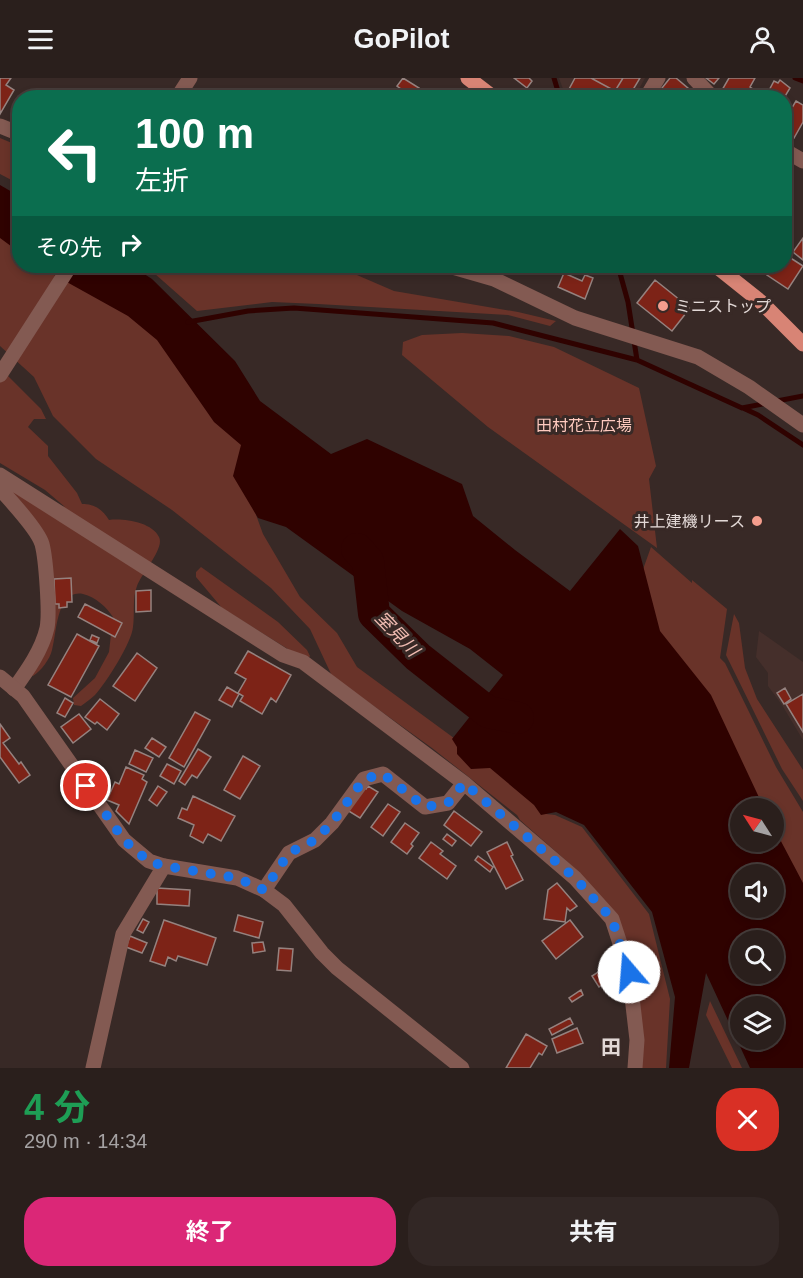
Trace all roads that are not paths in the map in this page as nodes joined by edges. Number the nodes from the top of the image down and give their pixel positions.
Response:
1 (468, 78) edge
2 (694, 78) edge
3 (484, 90) edge
4 (706, 90) edge
5 (66, 273) edge
6 (474, 273) edge
7 (725, 273) edge
8 (803, 344) edge
9 (0, 375) edge
10 (803, 425) edge
11 (0, 475) edge
12 (0, 489) edge
13 (0, 677) edge
14 (14, 688) junction
15 (464, 783) junction
16 (164, 866) junction
17 (264, 890) junction
18 (93, 1068) edge
19 (462, 1068) edge
20 (635, 1068) edge

1 - 3 main road
2 - 4 street
5 - 9 street
6 - 10 street
7 - 8 main road
11 - 15 street
12 - 14 street
13 - 14 street
14 - 16 street
15 - 17 street
15 - 20 street
16 - 17 street
16 - 18 street
17 - 19 street

